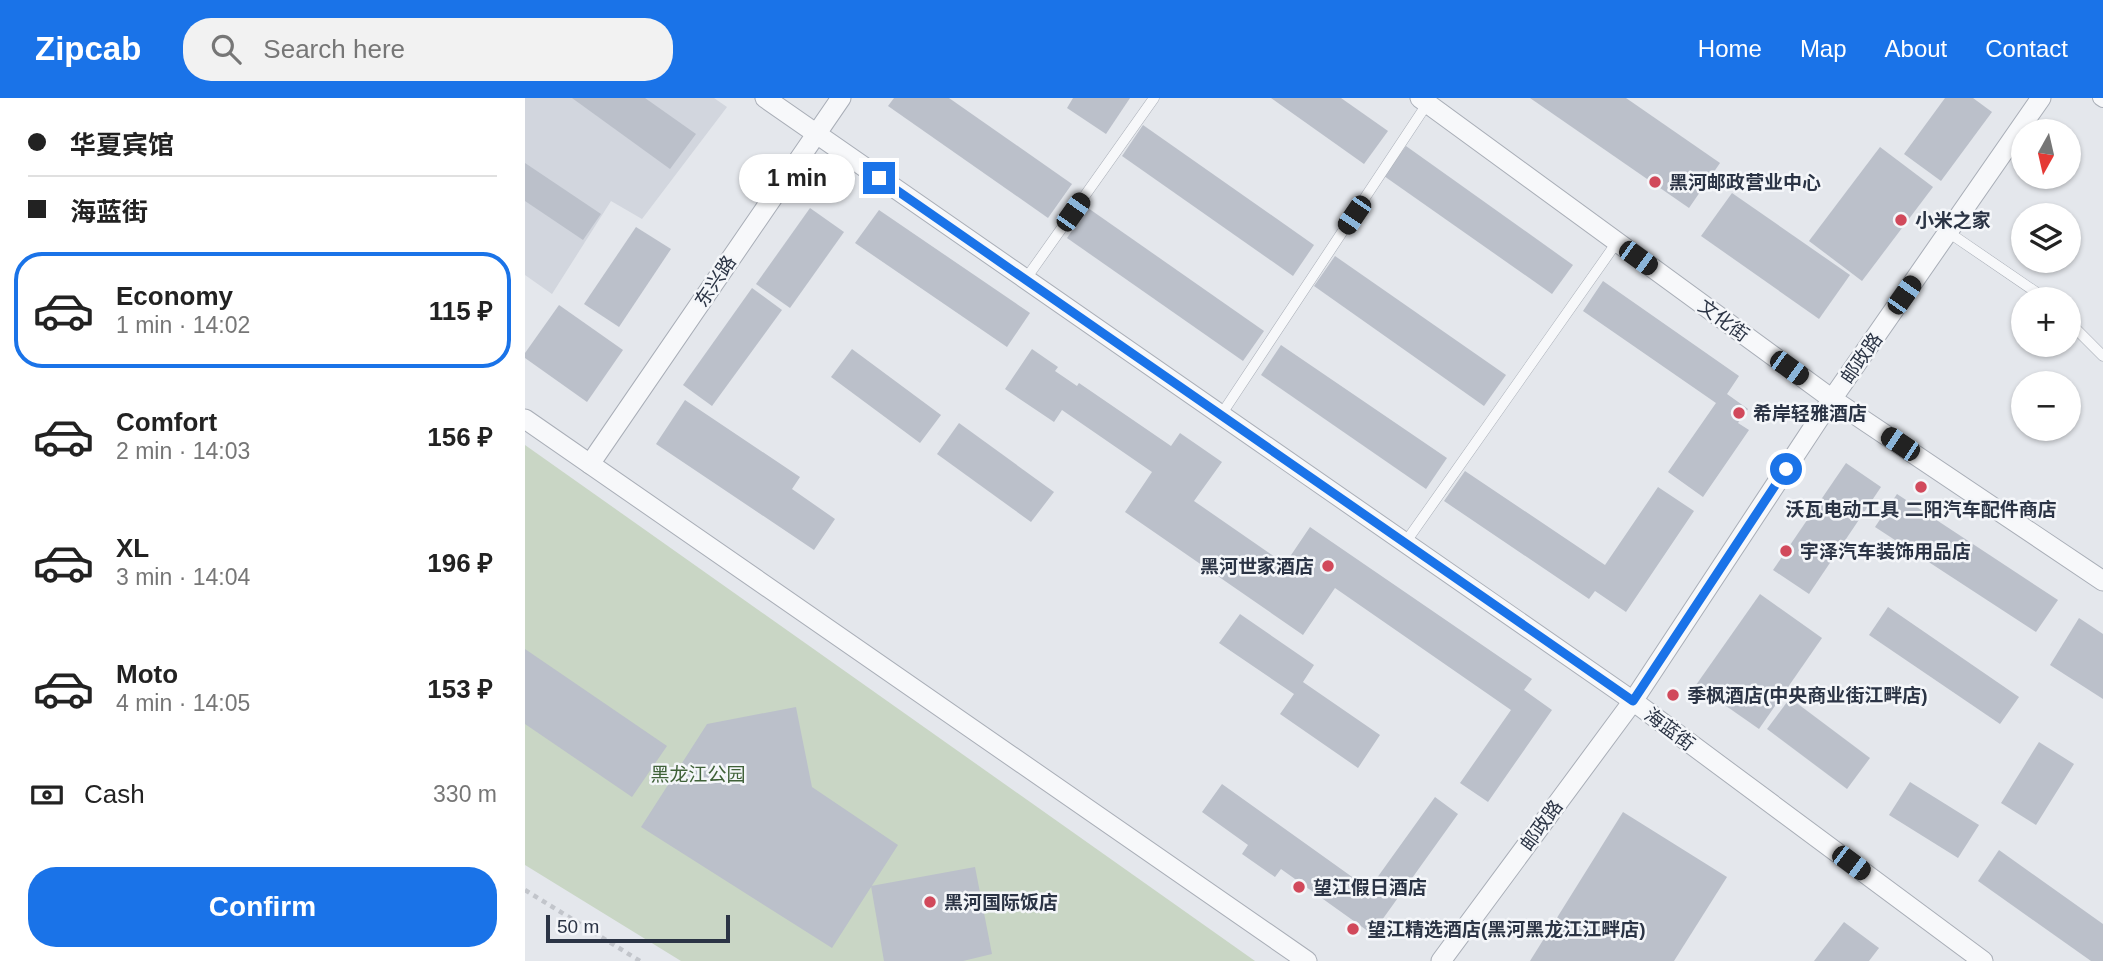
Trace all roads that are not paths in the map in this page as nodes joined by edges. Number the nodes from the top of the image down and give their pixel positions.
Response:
1 (765, 98) edge
2 (841, 98) edge
3 (1154, 98) edge
4 (2041, 98) edge
5 (1424, 101) edge
6 (816, 134) junction
7 (1948, 233) junction
8 (1617, 242) junction
9 (1025, 280) junction
10 (2028, 287) edge
11 (2081, 334) edge
12 (2103, 356) edge
13 (1832, 399) junction
14 (1221, 415) junction
15 (525, 419) edge
16 (590, 464) junction
17 (1405, 543) junction
18 (2103, 581) edge
19 (1633, 701) junction
20 (1307, 961) edge
21 (1441, 961) edge
22 (1983, 961) edge

1 - 6 street, 海蓝街
2 - 6 street, 东兴路
3 - 9 lane
4 - 7 street, 邮政路
5 - 8 street, 文化街
5 - 14 lane
6 - 9 street, 海蓝街
6 - 16 street, 东兴路
7 - 10 lane
7 - 13 street, 邮政路
8 - 13 street, 文化街
8 - 17 lane
9 - 14 street, 海蓝街
11 - 12 lane
13 - 18 street, 文化街
13 - 19 street, 邮政路
14 - 17 street, 海蓝街
15 - 16 street
16 - 20 street
17 - 19 street, 海蓝街
19 - 21 street, 邮政路
19 - 22 street, 海蓝街

